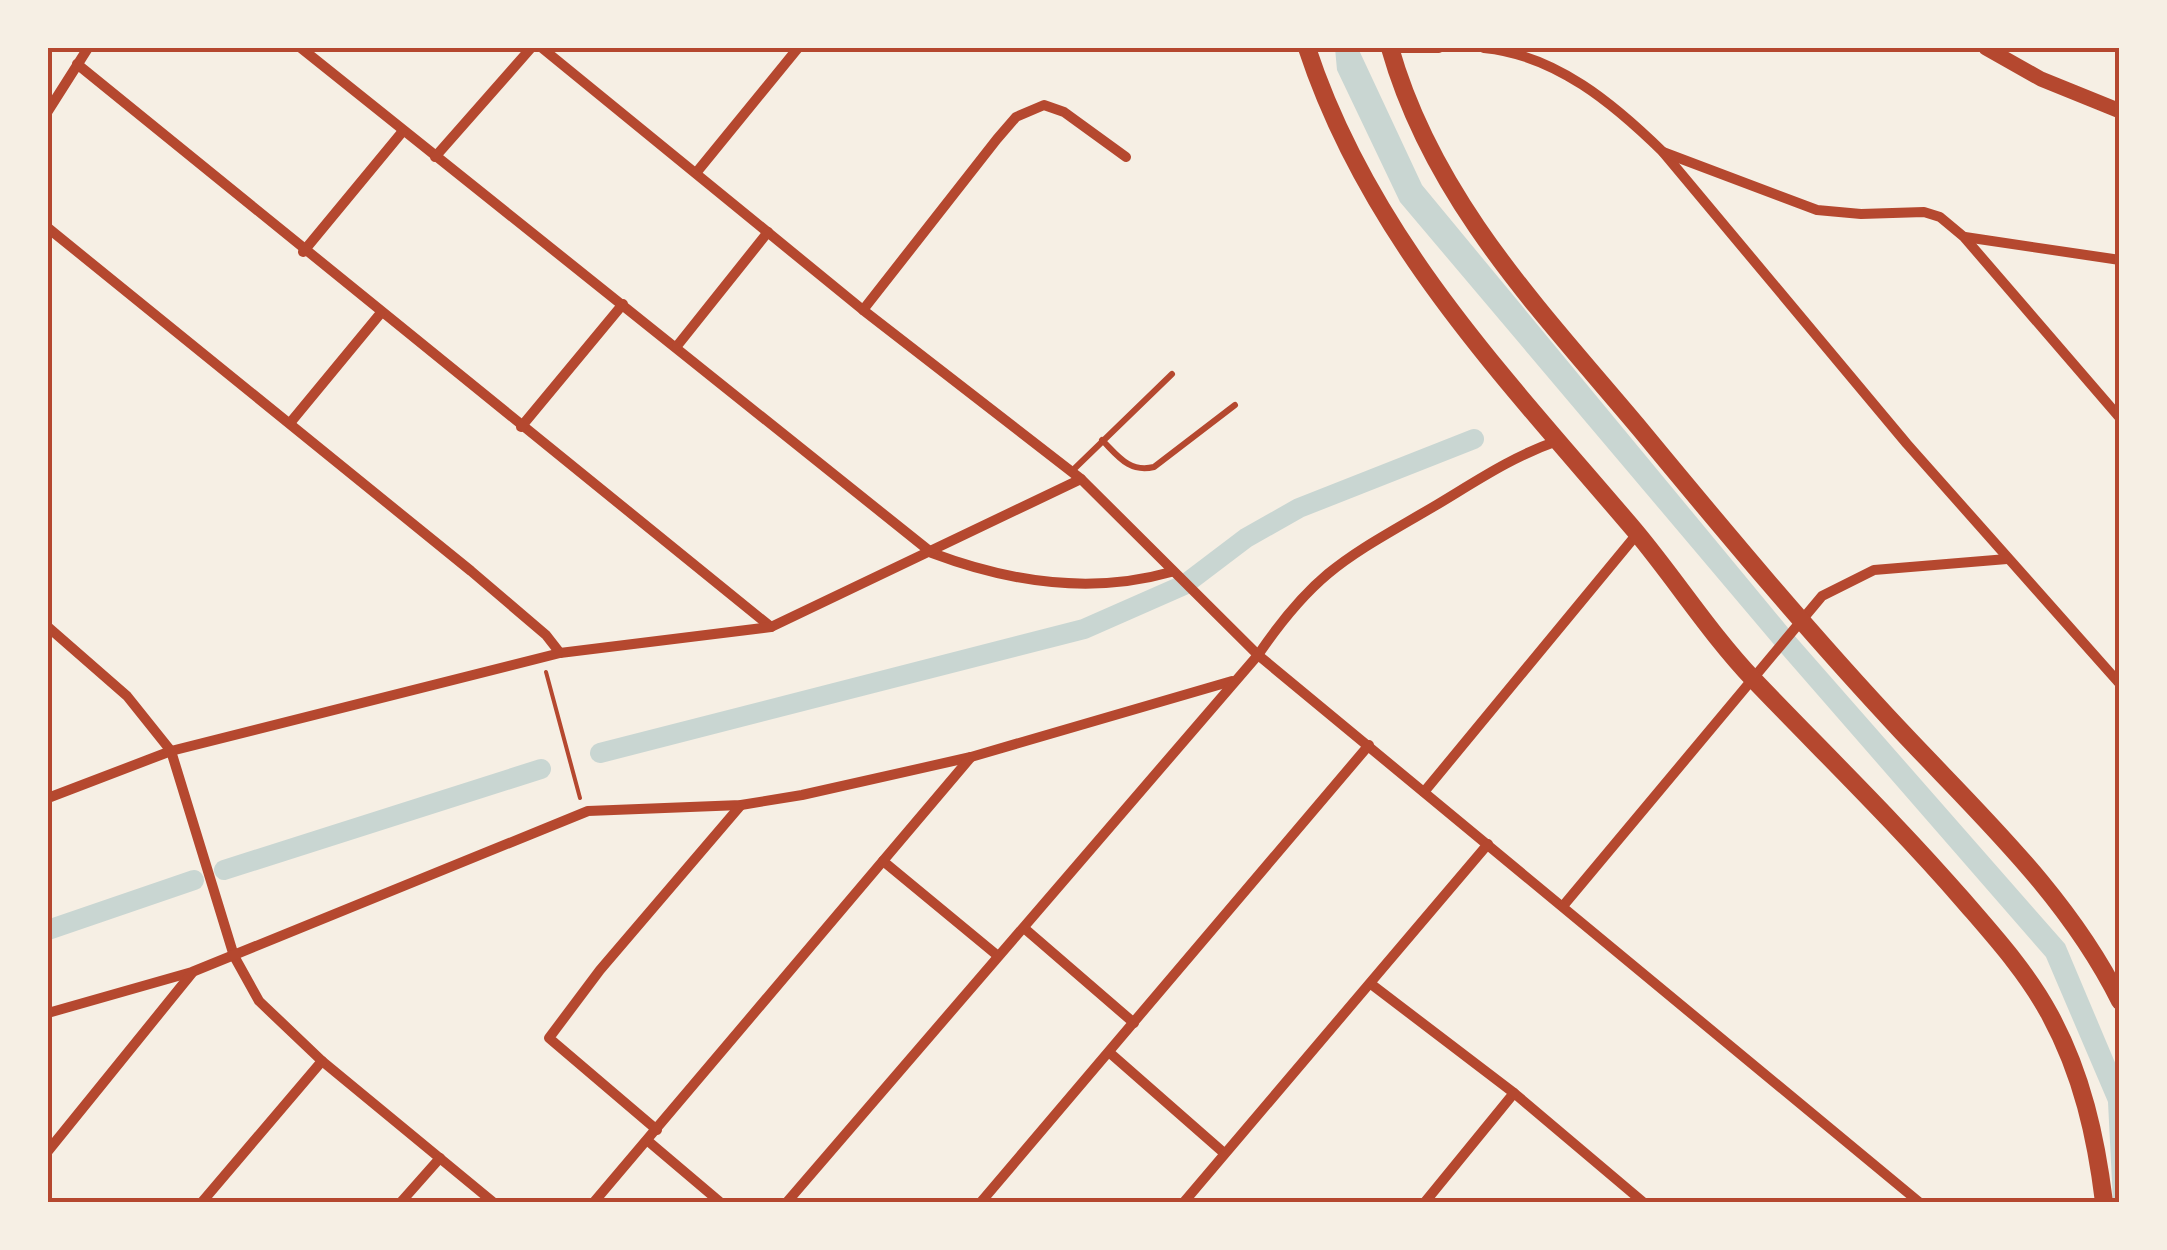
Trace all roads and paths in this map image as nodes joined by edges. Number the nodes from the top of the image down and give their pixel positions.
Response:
1 (88, 48) edge
2 (301, 48) edge
3 (531, 48) edge
4 (542, 48) edge
5 (798, 48) edge
6 (1306, 48) edge
7 (1391, 48) edge
8 (1439, 48) edge
9 (1484, 48) edge
10 (1986, 48) edge
11 (77, 64) junction
12 (48, 111) edge
13 (2120, 111) edge
14 (404, 131) junction
15 (1663, 152) junction
16 (435, 157) junction
17 (1126, 157) dead end
18 (696, 173) junction
19 (48, 228) edge
20 (768, 232) junction
21 (1964, 237) junction
22 (303, 252) junction
23 (2120, 260) edge
24 (624, 304) junction
25 (863, 310) junction
26 (380, 314) junction
27 (677, 346) junction
28 (1172, 374) dead end
29 (1236, 406) dead end
30 (2120, 418) edge
31 (290, 423) junction
32 (521, 428) junction
33 (1102, 440) junction
34 (1556, 442) junction
35 (1071, 472) junction
36 (1081, 480) junction
37 (1637, 534) junction
38 (932, 553) junction
39 (2007, 559) junction
40 (1171, 572) junction
41 (1799, 624) junction
42 (48, 628) edge
43 (771, 628) junction
44 (560, 654) junction
45 (1258, 655) junction
46 (542, 658) junction
47 (1759, 673) junction
48 (1232, 681) junction
49 (2120, 684) edge
50 (1369, 746) junction
51 (171, 751) junction
52 (972, 757) junction
53 (1424, 792) junction
54 (48, 798) edge
55 (742, 805) junction
56 (584, 812) junction
57 (1488, 844) junction
58 (883, 862) junction
59 (1563, 906) junction
60 (1024, 928) junction
61 (234, 956) junction
62 (998, 956) junction
63 (192, 972) junction
64 (1371, 984) junction
65 (2120, 1001) edge
66 (48, 1013) edge
67 (1134, 1023) junction
68 (1110, 1053) junction
69 (322, 1061) junction
70 (1514, 1093) junction
71 (657, 1130) junction
72 (648, 1140) junction
73 (48, 1151) edge
74 (1224, 1153) junction
75 (440, 1158) junction
76 (202, 1202) edge
77 (401, 1202) edge
78 (492, 1202) edge
79 (594, 1202) edge
80 (720, 1202) edge
81 (788, 1202) edge
82 (980, 1202) edge
83 (1184, 1202) edge
84 (1424, 1202) edge
85 (1643, 1202) edge
86 (1920, 1202) edge
87 (2104, 1202) edge

1 - 11 street
2 - 14 street
3 - 16 street
4 - 18 street
5 - 18 street
6 - 34 main road
7 - 8 street
7 - 41 main road
9 - 15 street
10 - 13 main road
11 - 12 street
11 - 22 street
14 - 16 street
14 - 22 street
15 - 21 street
15 - 39 street
16 - 24 street
17 - 25 street
18 - 20 street
19 - 31 street
20 - 25 street
20 - 27 street
21 - 23 street
21 - 30 street
22 - 26 street
24 - 27 street
24 - 32 street
25 - 35 street
26 - 31 street
26 - 32 street
27 - 38 street
28 - 33 lane
29 - 33 lane
31 - 44 street
32 - 43 street
33 - 35 lane
34 - 37 main road
34 - 45 street
35 - 36 street
36 - 38 street
36 - 40 street
37 - 47 main road
37 - 53 street
38 - 40 street
38 - 43 street
39 - 41 street
39 - 49 street
40 - 45 street
41 - 47 street
41 - 65 main road
42 - 51 street
43 - 44 street
44 - 46 street
45 - 48 street
45 - 50 street
46 - 51 street
46 - 56 path
47 - 59 street
47 - 87 main road
48 - 52 street
48 - 60 street
50 - 53 street
50 - 67 street
51 - 54 street
51 - 61 street
52 - 55 street
52 - 58 street
53 - 57 street
55 - 56 street
55 - 71 street
56 - 61 street
57 - 59 street
57 - 64 street
58 - 62 street
58 - 71 street
59 - 86 street
60 - 62 street
60 - 67 street
61 - 63 street
61 - 69 street
62 - 81 street
63 - 66 street
63 - 73 street
64 - 70 street
64 - 74 street
67 - 68 street
68 - 74 street
68 - 82 street
69 - 75 street
69 - 76 street
70 - 84 street
70 - 85 street
71 - 72 street
72 - 79 street
72 - 80 street
74 - 83 street
75 - 77 street
75 - 78 street

